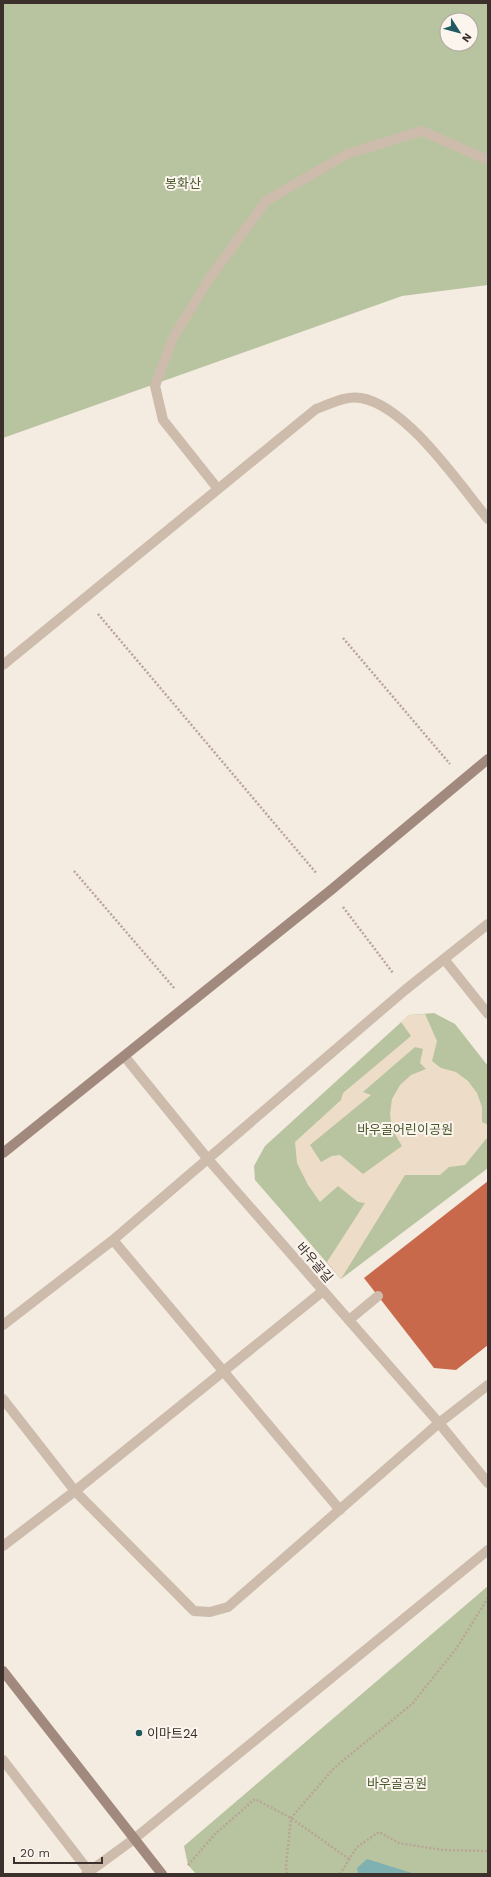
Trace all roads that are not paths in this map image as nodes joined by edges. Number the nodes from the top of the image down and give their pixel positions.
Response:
1 (488, 160) edge
2 (218, 489) junction
3 (488, 519) edge
4 (3, 665) edge
5 (488, 759) edge
6 (488, 924) edge
7 (444, 959) junction
8 (488, 1014) edge
9 (125, 1057) junction
10 (3, 1153) edge
11 (207, 1158) junction
12 (113, 1240) junction
13 (323, 1291) junction
14 (378, 1296) dead end
15 (349, 1320) junction
16 (3, 1325) edge
17 (224, 1371) junction
18 (488, 1385) edge
19 (3, 1400) edge
20 (439, 1423) junction
21 (488, 1483) edge
22 (75, 1491) junction
23 (340, 1510) junction
24 (3, 1546) edge
25 (488, 1550) edge
26 (3, 1671) edge
27 (3, 1760) edge
28 (134, 1839) junction
29 (89, 1873) edge
30 (162, 1874) edge

1 - 2 street
2 - 3 street
2 - 4 street
5 - 9 street
6 - 7 street
7 - 8 street
7 - 11 street
9 - 10 street
9 - 11 street, 바우골길
11 - 12 street
11 - 13 street, 바우골길
12 - 16 street
12 - 17 street
13 - 15 street, 바우골길
13 - 17 street
14 - 15 street
15 - 20 street, 바우골길
17 - 22 street
17 - 23 street
18 - 20 street
19 - 22 street
20 - 21 street, 바우골길
20 - 23 street
22 - 23 street
22 - 24 street
25 - 28 street
26 - 28 street
27 - 29 street
28 - 29 street
28 - 30 street

